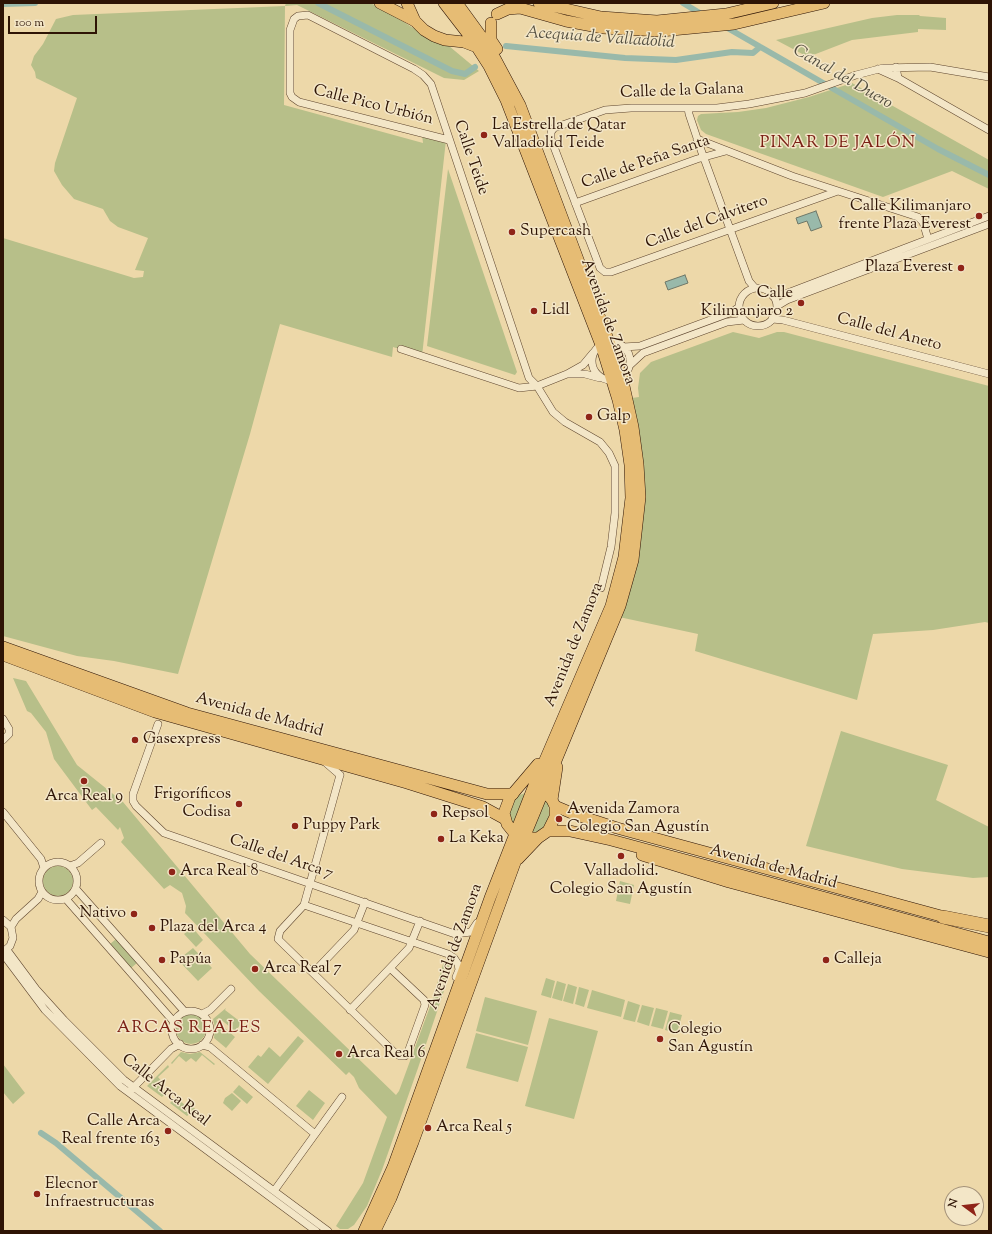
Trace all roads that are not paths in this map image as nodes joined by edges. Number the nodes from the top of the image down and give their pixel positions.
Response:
1 (380, 3) edge
2 (407, 3) edge
3 (444, 3) edge
4 (457, 3) edge
5 (501, 3) edge
6 (540, 3) edge
7 (773, 3) edge
8 (824, 3) edge
9 (494, 18) junction
10 (415, 21) junction
11 (675, 25) junction
12 (476, 35) junction
13 (457, 41) junction
14 (477, 48) junction
15 (896, 67) junction
16 (877, 69) junction
17 (989, 77) edge
18 (898, 78) junction
19 (292, 97) joint
20 (520, 105) junction
21 (688, 108) junction
22 (989, 130) edge
23 (697, 139) junction
24 (449, 140) junction
25 (726, 151) junction
26 (704, 158) junction
27 (816, 184) junction
28 (838, 191) junction
29 (820, 197) junction
30 (575, 202) junction
31 (989, 216) edge
32 (989, 224) edge
33 (730, 229) junction
34 (928, 239) junction
35 (748, 281) junction
36 (755, 288) junction
37 (747, 292) junction
38 (773, 296) junction
39 (777, 306) junction
40 (739, 307) junction
41 (774, 317) junction
42 (744, 320) junction
43 (597, 324) junction
44 (606, 347) junction
45 (401, 349) dead end
46 (567, 374) junction
47 (989, 374) edge
48 (616, 375) junction
49 (538, 386) junction
50 (622, 396) junction
51 (615, 466) joint
52 (601, 588) dead end
53 (3, 647) edge
54 (3, 655) edge
55 (577, 696) junction
56 (3, 719) edge
57 (158, 724) dead end
58 (3, 740) edge
59 (322, 758) junction
60 (358, 768) junction
61 (340, 775) junction
62 (538, 789) junction
63 (515, 792) junction
64 (553, 803) junction
65 (3, 812) edge
66 (505, 819) junction
67 (548, 831) junction
68 (519, 836) junction
69 (538, 838) junction
70 (611, 840) junction
71 (101, 843) dead end
72 (514, 864) junction
73 (47, 866) junction
74 (72, 869) junction
75 (311, 884) junction
76 (76, 889) junction
77 (44, 894) junction
78 (490, 898) junction
79 (66, 899) junction
80 (365, 902) junction
81 (304, 905) junction
82 (943, 917) joint
83 (420, 921) junction
84 (7, 923) edge
85 (356, 923) junction
86 (989, 928) edge
87 (411, 942) junction
88 (989, 942) edge
89 (4, 952) edge
90 (989, 952) edge
91 (304, 966) junction
92 (390, 968) junction
93 (231, 989) dead end
94 (350, 1010) junction
95 (185, 1012) junction
96 (204, 1016) junction
97 (174, 1022) junction
98 (178, 1042) junction
99 (204, 1042) junction
100 (436, 1047) junction
101 (130, 1090) junction
102 (342, 1097) dead end
103 (315, 1134) junction
104 (274, 1191) junction
105 (316, 1231) edge
106 (328, 1231) edge
107 (364, 1231) edge
108 (375, 1231) edge

1 - 10 main road
2 - 10 main road
3 - 12 main road, Avenida de Zamora
4 - 12 main road, Avenida de Zamora
5 - 9 main road
6 - 11 main road
7 - 11 main road
8 - 11 main road
9 - 11 main road
9 - 12 main road
9 - 20 main road
10 - 13 main road
12 - 13 main road
12 - 14 main road, Avenida de Zamora
12 - 20 main road, Avenida de Zamora
13 - 14 main road
14 - 43 main road, Avenida de Zamora
15 - 16 street, Calle de la Galana
15 - 17 street, Calle de la Galana
15 - 18 street
16 - 18 street
16 - 21 street, Calle de la Galana
18 - 22 street
19 - 24 street, Calle Pico Urbión
19 - 24 street, Calle Teide
20 - 43 main road, Avenida de Zamora
21 - 23 street
21 - 30 street, Calle de la Galana
23 - 25 street
23 - 26 street
24 - 49 street, Calle Teide
25 - 26 street, Calle de Peña Santa
25 - 27 street
26 - 30 street, Calle de Peña Santa
26 - 33 street
27 - 28 street
27 - 29 street
28 - 29 street, Calle del Calvitero
28 - 34 street
29 - 33 street, Calle del Calvitero
30 - 33 street, Calle del Calvitero
31 - 34 street
32 - 39 street
33 - 35 street
34 - 38 street
35 - 36 street
35 - 37 street
36 - 37 street
36 - 38 street
37 - 40 street
38 - 39 street
39 - 41 street
40 - 42 street
40 - 44 street
41 - 42 street
41 - 47 street, Calle del Aneto
42 - 48 street
43 - 44 main road
43 - 44 main road, Avenida de Zamora
44 - 46 street
44 - 48 main road, Avenida de Zamora
44 - 48 street
44 - 48 street
45 - 49 street
46 - 48 street
46 - 49 street
48 - 50 main road, Avenida de Zamora
48 - 50 main road
49 - 51 street, Calle Teide
50 - 55 main road, Avenida de Zamora
51 - 52 street, Avenida de Zamora
53 - 63 main road, Avenida de Madrid
54 - 59 main road, Avenida de Madrid
55 - 62 main road, Avenida de Zamora
55 - 63 main road
55 - 64 main road
56 - 58 street
57 - 75 street, Calle del Arca 7
59 - 60 main road, Avenida de Madrid
59 - 61 street
60 - 61 street
60 - 66 main road, Avenida de Madrid
61 - 75 street
62 - 63 main road, Avenida de Madrid
62 - 64 main road, Avenida de Madrid
62 - 68 main road, Avenida de Zamora
63 - 66 main road
64 - 67 main road
64 - 82 main road, Avenida de Madrid
65 - 73 street
66 - 68 main road
67 - 69 main road
67 - 70 main road, Avenida de Madrid
68 - 69 main road
68 - 72 main road, Avenida de Zamora
68 - 78 main road, Avenida de Zamora
69 - 72 main road
70 - 88 main road, Avenida de Madrid
70 - 90 main road
71 - 74 street
72 - 108 main road, Avenida de Zamora
73 - 74 street
73 - 77 street
74 - 76 street
75 - 80 street, Calle del Arca 7
75 - 81 street
76 - 79 street
76 - 95 street
77 - 79 street
77 - 84 street
78 - 83 street, Calle del Arca 7
78 - 100 main road, Avenida de Zamora
79 - 97 street
80 - 83 street, Calle del Arca 7
80 - 85 street
81 - 85 street
81 - 91 street
82 - 86 highway
83 - 87 street
84 - 89 street, Calle Arca Real
85 - 87 street
85 - 91 street
87 - 92 street
87 - 100 street
89 - 101 street, Calle Arca Real
91 - 94 street
92 - 94 street
92 - 94 street
93 - 96 street
95 - 96 street
95 - 97 street
96 - 99 street
97 - 98 street
98 - 99 street
98 - 101 street
99 - 103 street
100 - 107 main road, Avenida de Zamora
101 - 104 street, Calle Arca Real
101 - 105 street, Calle Arca Real
102 - 103 street
103 - 104 street
104 - 106 street, Calle Arca Real

